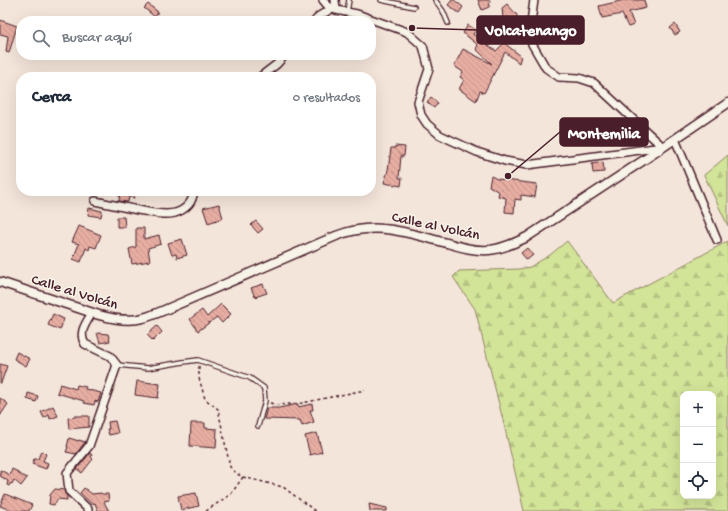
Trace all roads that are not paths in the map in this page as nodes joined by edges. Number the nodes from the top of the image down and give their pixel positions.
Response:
1 (323, 0) edge
2 (335, 0) edge
3 (349, 0) edge
4 (382, 0) edge
5 (435, 0) edge
6 (534, 0) edge
7 (414, 7) dead end
8 (334, 9) junction
9 (347, 12) junction
10 (319, 16) edge
11 (363, 16) edge
12 (376, 21) edge
13 (448, 23) dead end
14 (281, 60) edge
15 (267, 72) edge
16 (728, 103) edge
17 (675, 139) junction
18 (663, 147) junction
19 (193, 196) edge
20 (95, 202) dead end
21 (717, 240) dead end
22 (0, 282) edge
23 (92, 313) junction
24 (117, 365) junction
25 (258, 426) dead end
26 (88, 511) edge

1 - 8 street
2 - 8 street
3 - 9 lane
4 - 7 lane
5 - 13 lane
6 - 18 street
8 - 9 street
8 - 10 street
9 - 11 street
12 - 18 street
14 - 15 street
16 - 17 street, Calle al Volcán
17 - 18 street, Calle al Volcán
17 - 21 street
18 - 23 street, Calle al Volcán
19 - 20 street
22 - 23 street, Calle al Volcán
23 - 24 street
24 - 25 lane
24 - 26 street

